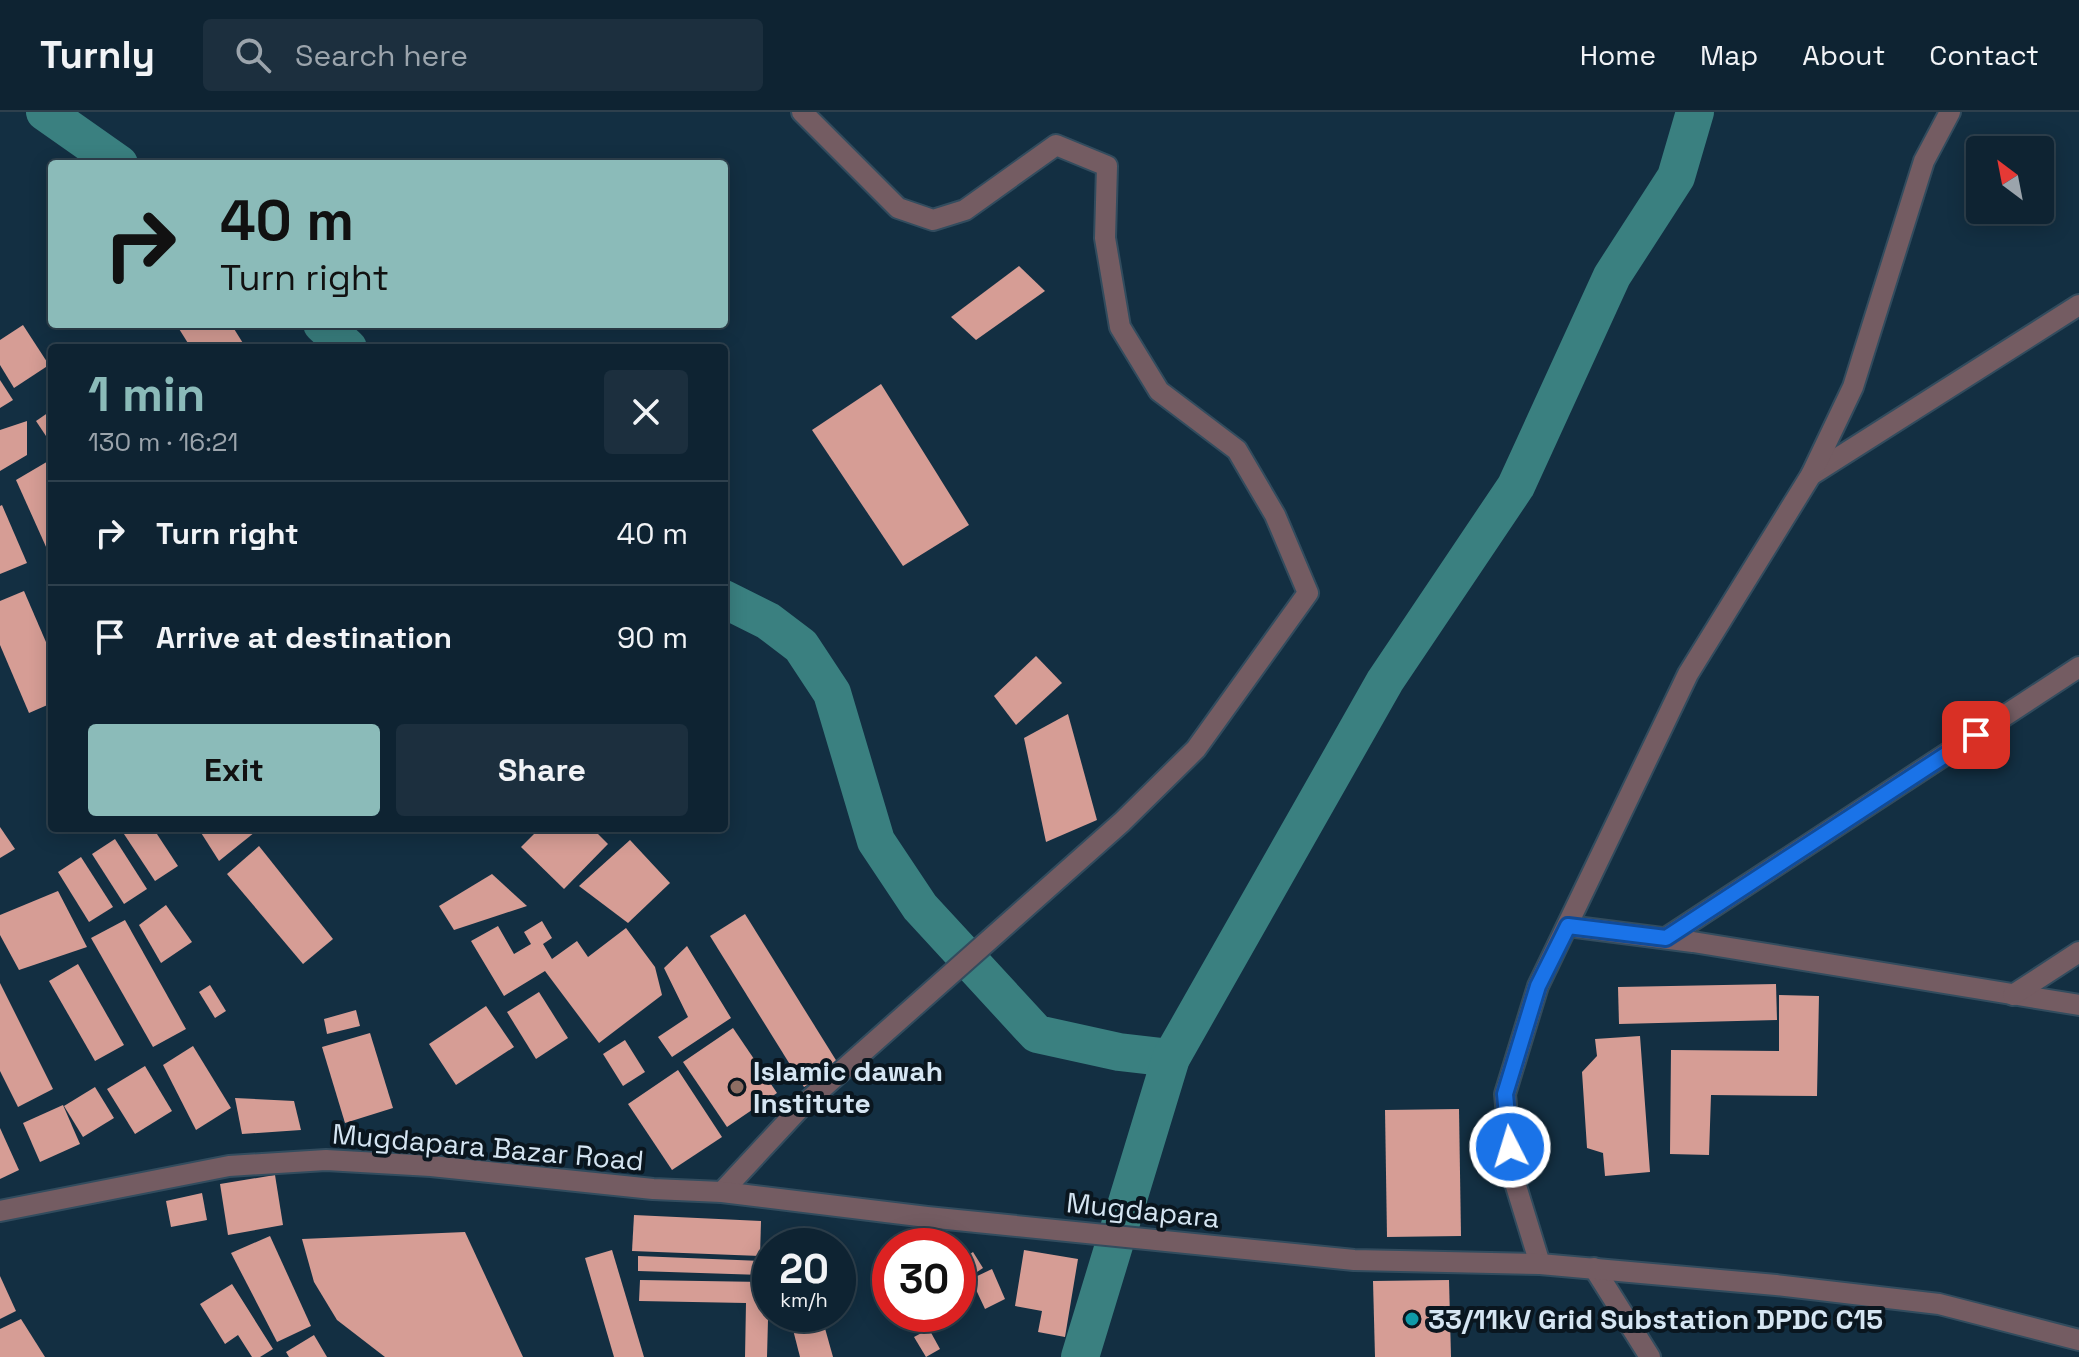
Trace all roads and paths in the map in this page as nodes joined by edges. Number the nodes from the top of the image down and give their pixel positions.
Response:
1 (802, 112) edge
2 (1950, 112) edge
3 (2079, 305) edge
4 (1811, 475) junction
5 (2079, 667) edge
6 (1568, 926) junction
7 (1666, 938) junction
8 (2079, 952) edge
9 (2013, 995) junction
10 (2079, 1005) edge
11 (722, 1192) junction
12 (0, 1211) edge
13 (927, 1217) joint
14 (1540, 1264) junction
15 (1594, 1268) junction
16 (2079, 1340) edge
17 (1650, 1357) edge

1 - 11 street
2 - 4 street
3 - 4 street
4 - 6 street
5 - 7 street
6 - 7 street
6 - 14 street
7 - 9 street
8 - 9 street
9 - 10 street
11 - 12 street, Mugdapara Bazar Road
11 - 13 street, Mugdapara Bazar Road
13 - 14 street, Mugdapara
14 - 15 street, Mugdapara
15 - 16 street, Mugdapara
15 - 17 street

